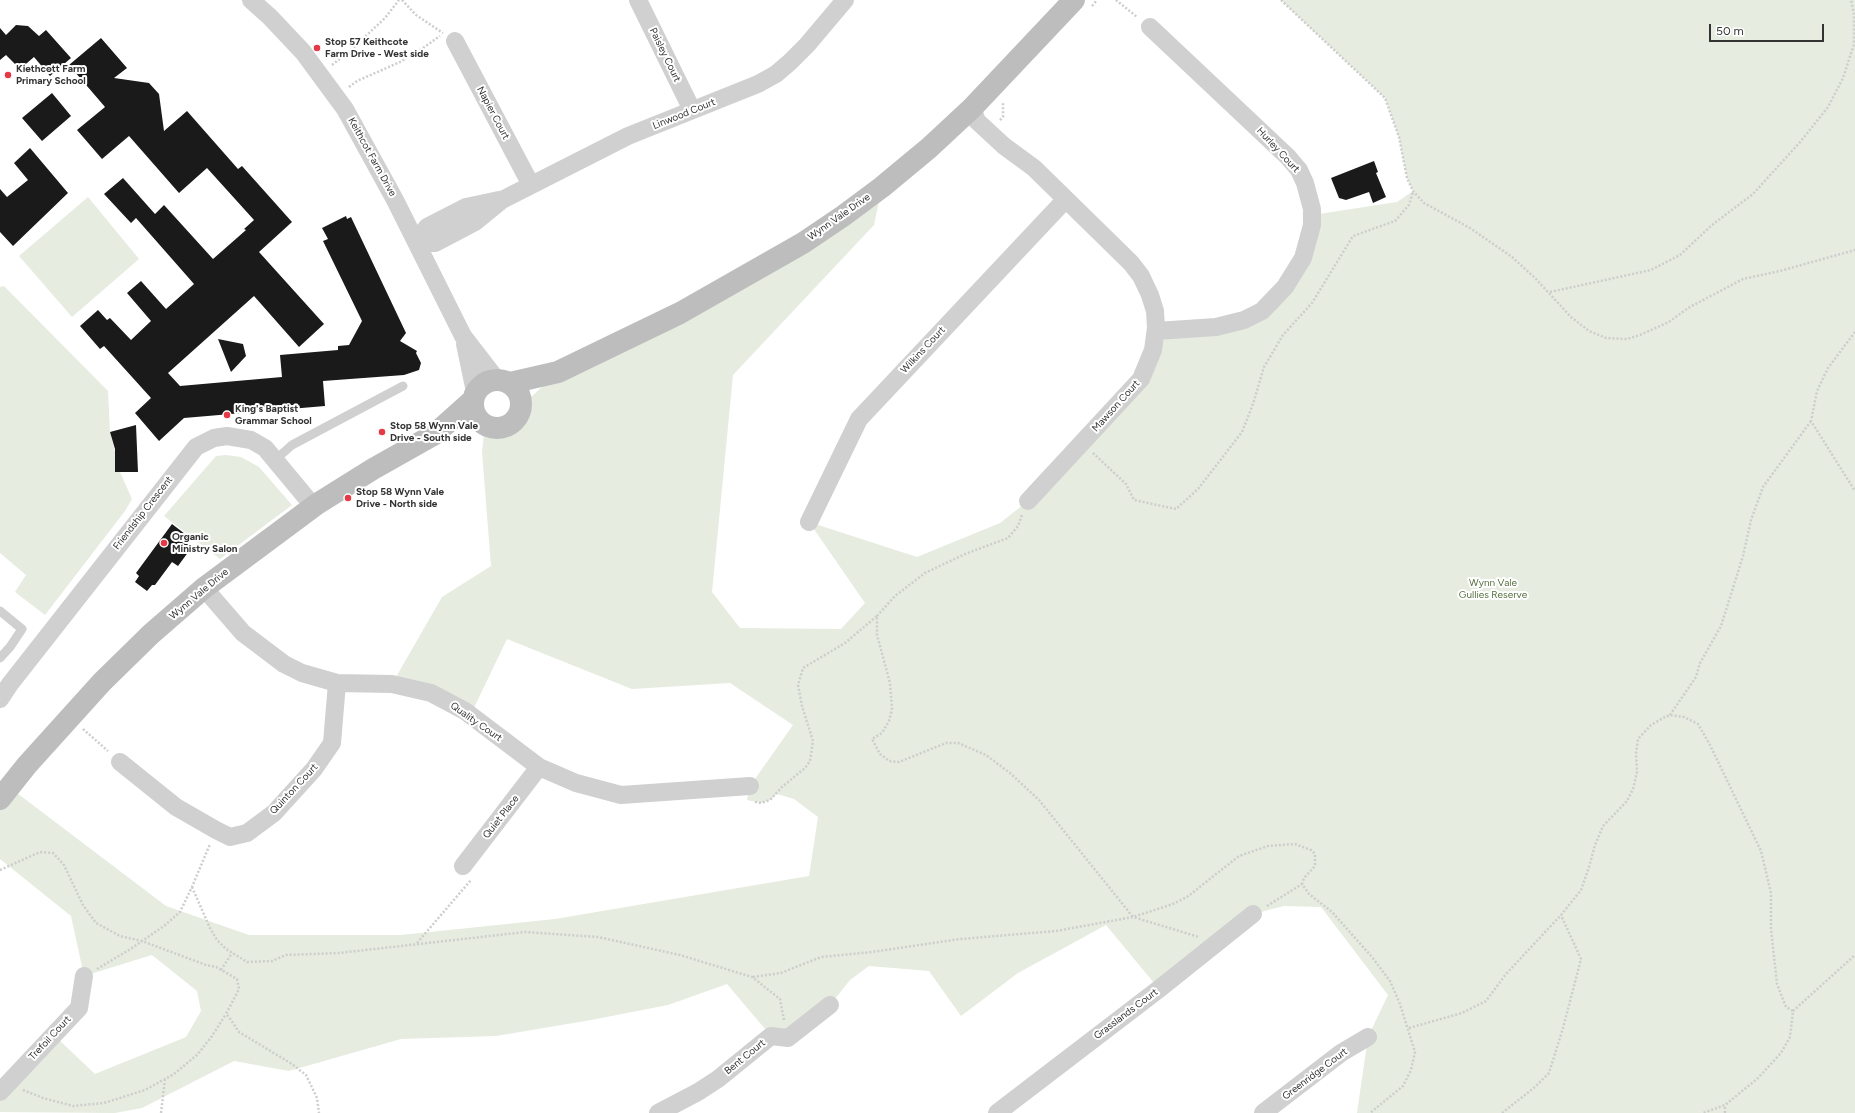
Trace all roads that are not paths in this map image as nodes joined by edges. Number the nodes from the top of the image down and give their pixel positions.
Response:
1 (250, 0) edge
2 (638, 0) edge
3 (846, 0) edge
4 (1074, 0) edge
5 (1150, 28) road end
6 (449, 37) road end
7 (972, 108) junction
8 (692, 110) junction
9 (531, 185) junction
10 (1066, 199) junction
11 (416, 242) junction
12 (1156, 331) junction
13 (463, 336) junction
14 (558, 372) junction
15 (503, 382) junction
16 (404, 386) dead end
17 (474, 396) junction
18 (521, 409) junction
19 (485, 425) junction
20 (435, 434) junction
21 (274, 460) junction
22 (1028, 501) road end
23 (314, 506) junction
24 (810, 522) dead end
25 (204, 588) junction
26 (0, 611) edge
27 (0, 658) edge
28 (337, 683) junction
29 (0, 700) edge
30 (120, 762) road end
31 (539, 767) junction
32 (750, 786) road end
33 (0, 799) edge
34 (463, 866) road end
35 (1254, 914) road end
36 (84, 976) road end
37 (830, 1005) dead end
38 (1368, 1037) dead end
39 (4, 1088) edge
40 (658, 1113) edge
41 (997, 1113) edge
42 (1263, 1113) edge

1 - 11 street, Keithcot Farm Drive
2 - 8 street, Paisley Court
3 - 8 street, Linwood Court
4 - 7 main road, Wynn Vale Drive
5 - 12 street, Hurley Court
6 - 9 street, Napier Court
7 - 10 street, Mawson Court
7 - 14 main road, Wynn Vale Drive
8 - 9 street, Linwood Court
9 - 11 street, Linwood Court
10 - 12 street, Mawson Court
10 - 24 street, Wilkins Court
11 - 13 street, Keithcot Farm Drive
12 - 22 street, Mawson Court
13 - 15 street, Keithcot Farm Drive
13 - 17 street, Keithcot Farm Drive
14 - 15 main road, Wynn Vale Drive
14 - 18 main road, Wynn Vale Drive
15 - 17 main road
15 - 18 main road
16 - 21 lane
17 - 19 main road
17 - 20 main road, Wynn Vale Drive
18 - 19 main road
19 - 20 main road, Wynn Vale Drive
20 - 23 main road, Wynn Vale Drive
21 - 23 street, Friendship Crescent
21 - 29 street, Friendship Crescent
23 - 25 main road, Wynn Vale Drive
25 - 28 street, Quality Court
25 - 33 main road, Wynn Vale Drive
26 - 27 lane
28 - 30 street, Quinton Court
28 - 31 street, Quality Court
31 - 32 street, Quality Court
31 - 34 street, Quiet Place
35 - 41 street, Grasslands Court
36 - 39 street, Trefoil Court
37 - 40 street, Bent Court
38 - 42 street, Greenridge Court

